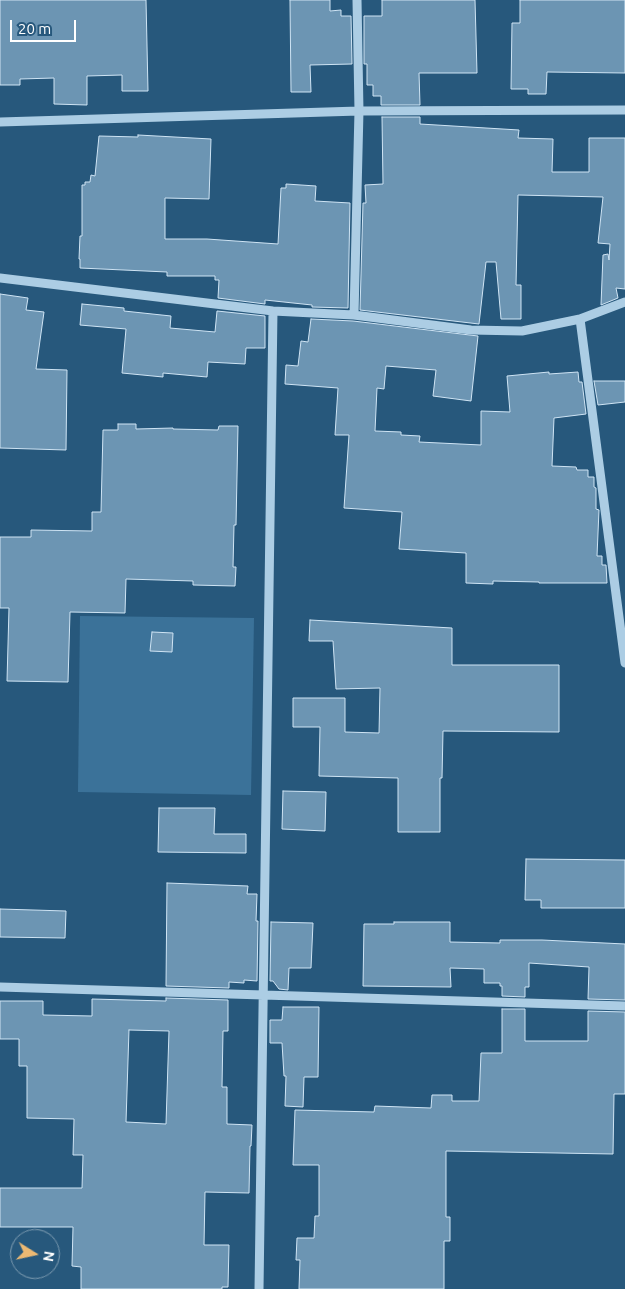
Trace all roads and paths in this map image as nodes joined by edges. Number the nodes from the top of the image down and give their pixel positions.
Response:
1 (357, 0) edge
2 (625, 110) edge
3 (359, 111) junction
4 (0, 122) edge
5 (0, 278) edge
6 (625, 302) edge
7 (273, 312) junction
8 (354, 315) junction
9 (580, 319) junction
10 (625, 662) edge
11 (0, 987) edge
12 (262, 994) junction
13 (625, 1006) edge
14 (259, 1289) edge

1 - 3 street
2 - 3 street
3 - 4 street
3 - 8 street
5 - 7 street
6 - 9 street
7 - 8 street
7 - 12 street
8 - 9 street
9 - 10 street
11 - 12 street
12 - 13 street
12 - 14 street

